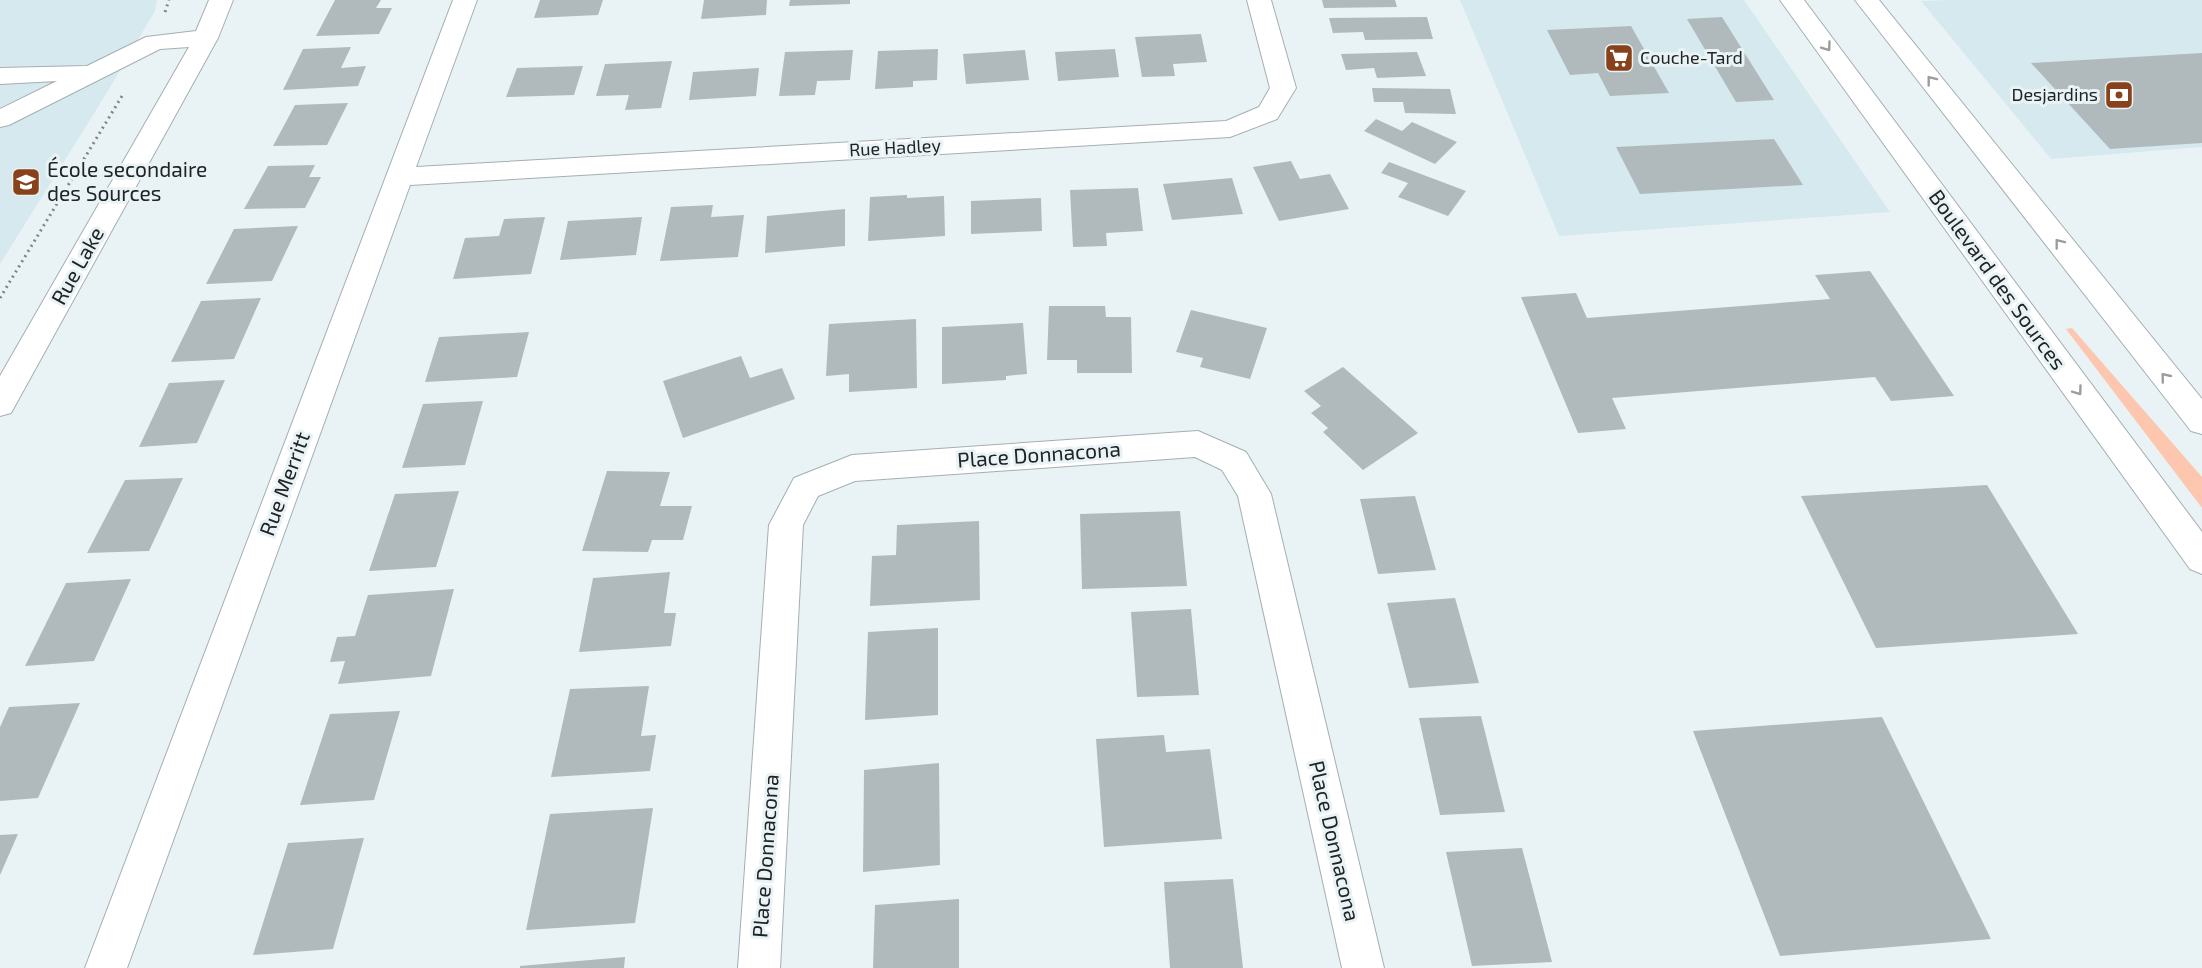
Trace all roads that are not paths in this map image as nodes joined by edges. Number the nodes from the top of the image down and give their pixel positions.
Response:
1 (221, 0) edge
2 (465, 0) edge
3 (1259, 0) edge
4 (1792, 0) edge
5 (1867, 0) edge
6 (206, 38) junction
7 (96, 71) junction
8 (0, 76) edge
9 (0, 119) edge
10 (399, 177) junction
11 (0, 404) edge
12 (2202, 423) edge
13 (2202, 559) edge
14 (106, 968) edge
15 (759, 968) edge
16 (1363, 968) edge

1 - 6 street, Rue Lake
2 - 10 street, Rue Merritt
3 - 10 street, Rue Hadley
4 -> 13 street, Boulevard des Sources
12 -> 5 street
6 - 7 street
6 - 11 street, Rue Lake
7 - 8 street
7 - 9 street
10 - 14 street, Rue Merritt
15 - 16 street, Place Donnacona

